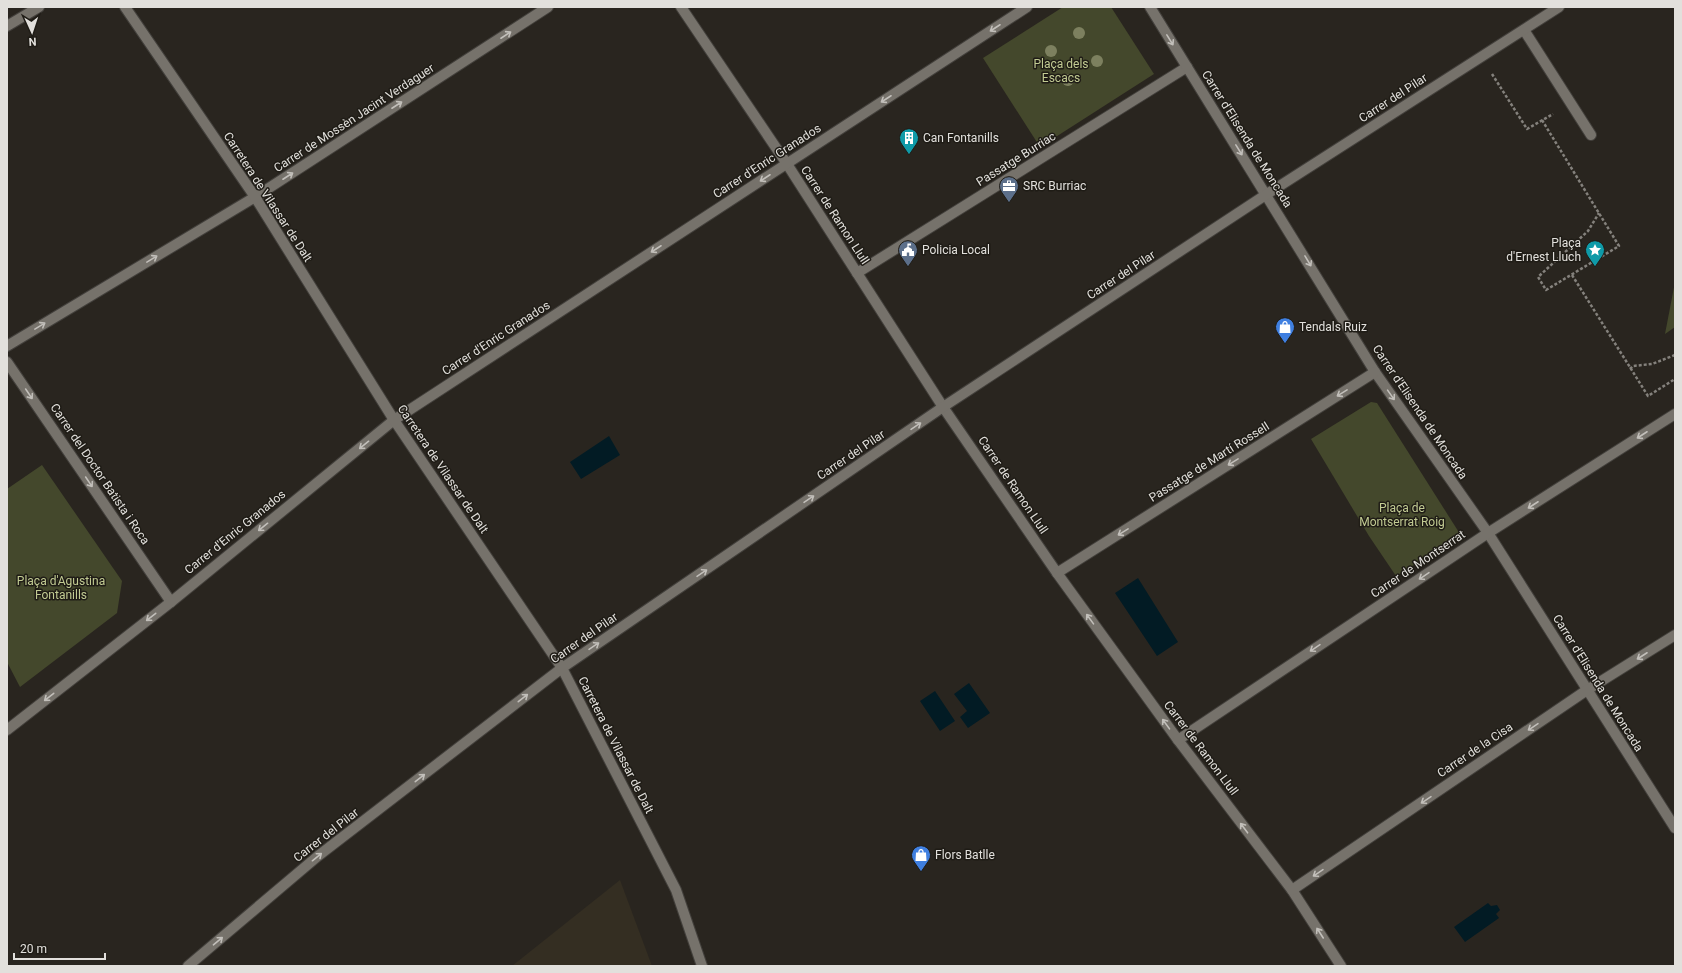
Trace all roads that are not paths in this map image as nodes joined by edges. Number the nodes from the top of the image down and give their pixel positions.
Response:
1 (39, 7) edge
2 (125, 7) edge
3 (548, 7) edge
4 (681, 7) edge
5 (1027, 7) edge
6 (1150, 7) edge
7 (1559, 7) edge
8 (7, 26) edge
9 (1524, 30) junction
10 (1188, 67) junction
11 (1591, 135) dead end
12 (786, 164) junction
13 (1267, 194) junction
14 (255, 197) junction
15 (857, 273) junction
16 (7, 346) edge
17 (7, 362) edge
18 (1375, 372) junction
19 (944, 407) junction
20 (1675, 414) edge
21 (394, 420) junction
22 (1488, 534) junction
23 (1057, 573) junction
24 (171, 602) junction
25 (1675, 635) edge
26 (562, 668) junction
27 (1587, 690) junction
28 (7, 730) edge
29 (1178, 740) junction
30 (1675, 828) edge
31 (1292, 890) junction
32 (188, 966) edge
33 (702, 966) edge
34 (1342, 966) edge

1 - 8 street
2 - 14 street, Carretera de Vilassar de Dalt
14 -> 3 street, Carrer de Mossèn Jacint Verdaguer
4 - 12 street, Carrer de Ramon Llull
5 -> 12 street, Carrer d'Enric Granados
6 -> 10 street, Carrer d'Elisenda de Moncada
7 - 9 street, Carrer del Pilar
9 - 11 street
9 - 13 street, Carrer del Pilar
10 -> 13 street, Carrer d'Elisenda de Moncada
10 - 15 street, Passatge Burriac
12 - 15 street, Carrer de Ramon Llull
12 -> 21 street, Carrer d'Enric Granados
13 -> 18 street, Carrer d'Elisenda de Moncada
13 - 19 street, Carrer del Pilar
16 -> 14 street, Carrer de Mossèn Jacint Verdaguer
14 - 21 street, Carretera de Vilassar de Dalt
15 - 19 street, Carrer de Ramon Llull
17 -> 24 street, Carrer del Doctor Batista i Roca
18 -> 22 street, Carrer d'Elisenda de Moncada
18 -> 23 street, Passatge de Martí Rossell
19 - 23 street, Carrer de Ramon Llull
26 -> 19 street, Carrer del Pilar
20 -> 22 street, Carrer de Montserrat
21 -> 24 street, Carrer d'Enric Granados
21 - 26 street, Carretera de Vilassar de Dalt
22 - 27 street, Carrer d'Elisenda de Moncada
22 -> 29 street, Carrer de Montserrat
29 -> 23 street, Carrer de Ramon Llull
24 -> 28 street, Carrer d'Enric Granados
25 -> 27 street, Carrer de la Cisa
32 -> 26 street, Carrer del Pilar
26 - 33 street, Carretera de Vilassar de Dalt
27 - 30 street, Carrer d'Elisenda de Moncada
27 -> 31 street, Carrer de la Cisa
31 -> 29 street, Carrer de Ramon Llull
34 -> 31 street, Carrer de Ramon Llull

